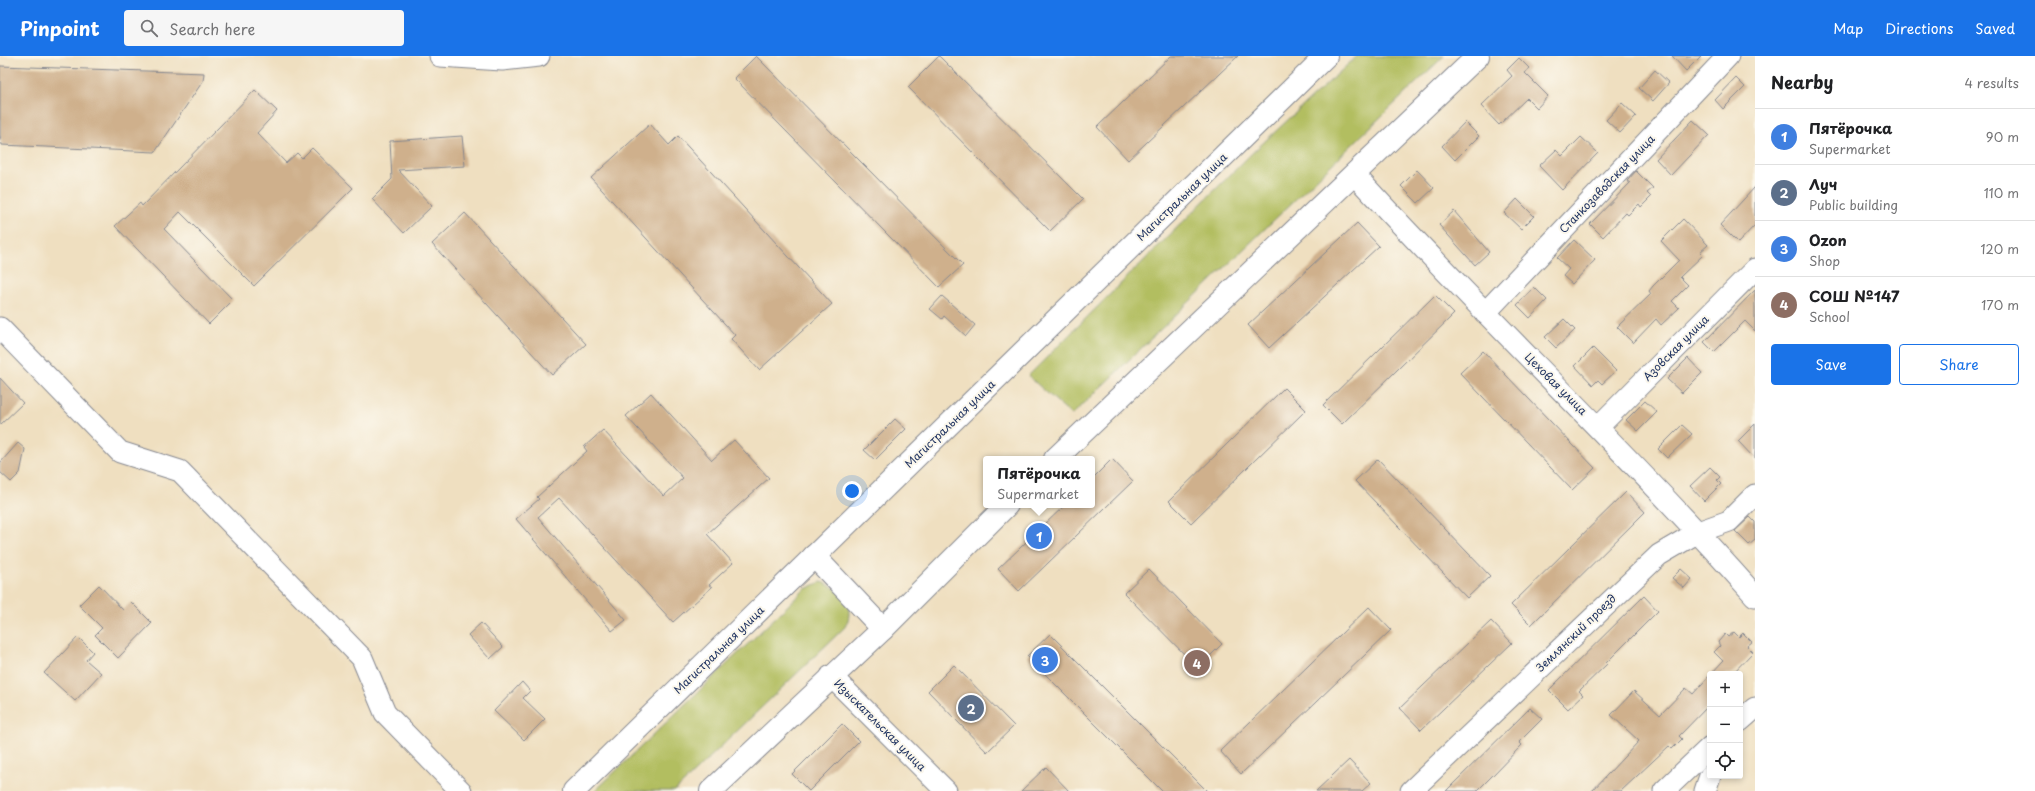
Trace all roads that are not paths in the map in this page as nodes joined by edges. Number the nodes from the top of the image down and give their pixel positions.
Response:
1 (440, 56) edge
2 (539, 56) edge
3 (1326, 56) edge
4 (1478, 56) edge
5 (1728, 56) edge
6 (1354, 174) junction
7 (1755, 269) edge
8 (1485, 313) junction
9 (0, 328) edge
10 (1598, 427) junction
11 (1058, 456) edge
12 (1755, 496) edge
13 (1004, 508) edge
14 (1698, 532) junction
15 (814, 556) junction
16 (1755, 596) edge
17 (883, 629) junction
18 (831, 676) junction
19 (1755, 708) edge
20 (1743, 718) edge
21 (1707, 750) edge
22 (1709, 779) edge
23 (461, 791) edge
24 (574, 791) edge
25 (711, 791) edge
26 (946, 791) edge
27 (1411, 791) edge
28 (1664, 791) edge
29 (1705, 791) edge

1 - 2 street
3 - 15 main road, Магистральная улица
4 - 6 main road
5 - 8 street, Станкозаводская улица
6 - 8 street, Цеховая улица
6 - 11 main road
7 - 10 street, Азовская улица
8 - 10 street, Цеховая улица
9 - 23 street
10 - 14 street, Цеховая улица
12 - 14 street, Землянский проезд
13 - 17 main road
14 - 16 street, Цеховая улица
14 - 27 street, Землянский проезд
15 - 17 main road
15 - 24 main road, Магистральная улица
17 - 18 main road
18 - 25 main road
18 - 26 street, Изыскательская улица
19 - 20 street
21 - 28 street
22 - 29 street

